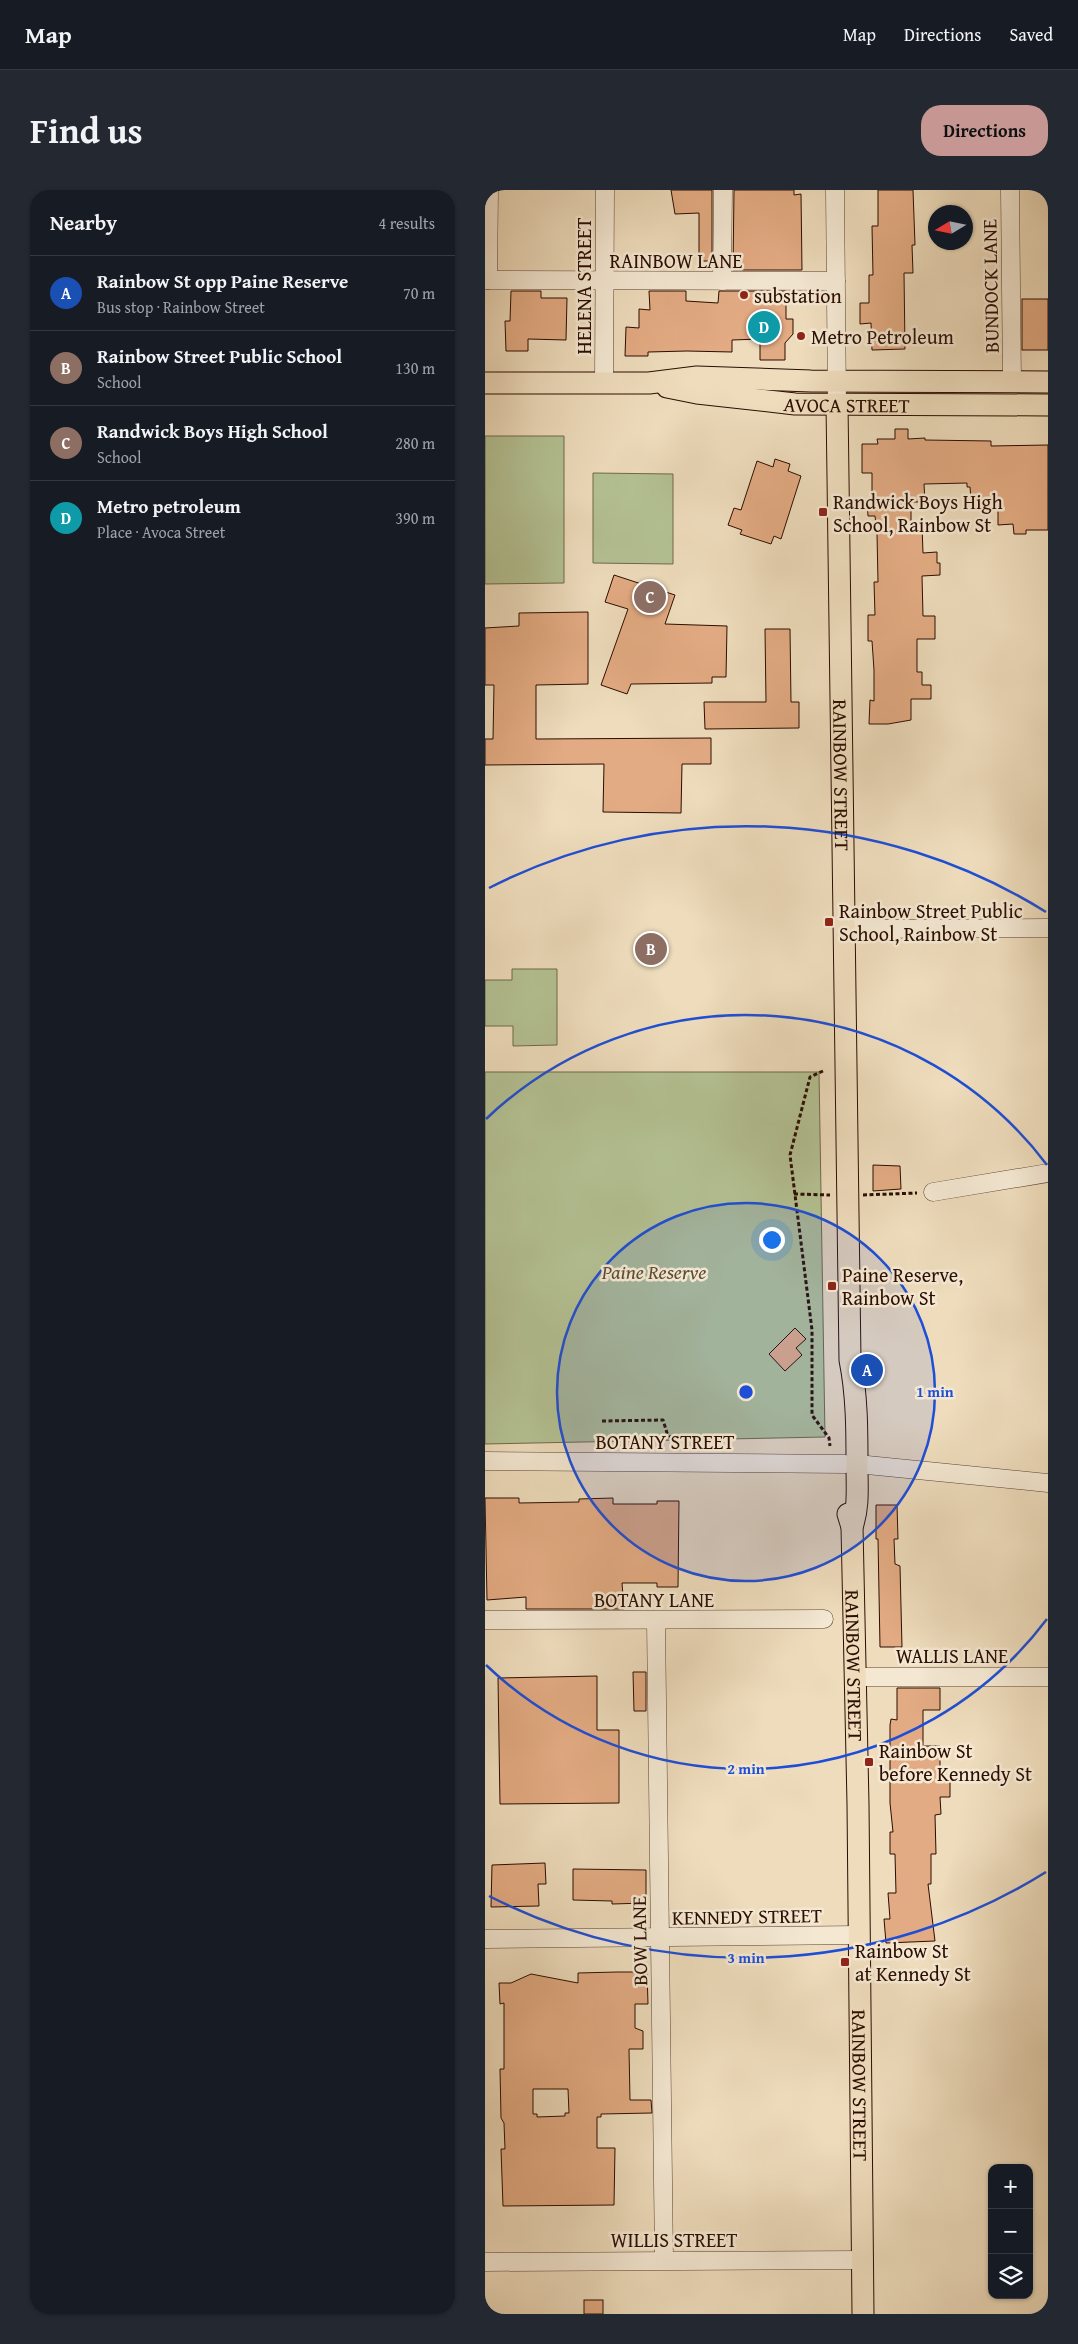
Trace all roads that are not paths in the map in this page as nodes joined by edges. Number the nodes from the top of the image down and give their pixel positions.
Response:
1 (489, 190) edge
2 (605, 190) edge
3 (723, 190) edge
4 (835, 190) edge
5 (1010, 190) edge
6 (486, 280) edge
7 (605, 281) junction
8 (722, 281) junction
9 (836, 281) junction
10 (836, 381) junction
11 (1012, 382) junction
12 (1048, 382) edge
13 (485, 383) edge
14 (604, 383) junction
15 (649, 383) junction
16 (837, 404) junction
17 (1048, 405) edge
18 (1048, 928) edge
19 (844, 929) junction
20 (1048, 1173) edge
21 (933, 1192) road end
22 (485, 1461) edge
23 (851, 1464) junction
24 (1048, 1483) edge
25 (823, 1619) dead end
26 (485, 1620) edge
27 (656, 1621) junction
28 (856, 1676) junction
29 (1048, 1677) edge
30 (859, 1936) junction
31 (661, 1938) junction
32 (485, 1939) edge
33 (663, 2260) junction
34 (863, 2260) junction
35 (485, 2262) edge
36 (863, 2314) edge

1 - 6 street
2 - 7 street, HELENA STREET
3 - 8 street
4 - 9 street, RAINBOW STREET
5 - 11 street, BUNDOCK LANE
6 - 7 street, RAINBOW LANE
7 - 8 street, RAINBOW LANE
7 - 14 street, HELENA STREET
8 - 9 street, RAINBOW LANE
9 - 10 street, RAINBOW STREET
10 - 11 main road, AVOCA STREET
10 - 15 main road, AVOCA STREET
10 - 16 street, RAINBOW STREET
11 - 12 main road, AVOCA STREET
13 - 14 main road, AVOCA STREET
14 - 15 main road, AVOCA STREET
15 - 16 main road, AVOCA STREET
16 - 17 main road, AVOCA STREET
16 - 19 main road, RAINBOW STREET
18 - 19 street
19 - 23 main road, RAINBOW STREET
20 - 21 street
22 - 23 street, BOTANY STREET
23 - 24 street, BOTANY STREET
23 - 28 main road, RAINBOW STREET
25 - 27 street, BOTANY LANE
26 - 27 street, BOTANY LANE
27 - 31 street, BOW LANE
28 - 29 street, WALLIS LANE
28 - 30 main road, RAINBOW STREET
30 - 31 street, KENNEDY STREET
30 - 34 main road, RAINBOW STREET
31 - 32 street, KENNEDY STREET
31 - 33 street, BOW LANE
33 - 34 street, WILLIS STREET
33 - 35 street, WILLIS STREET
34 - 36 main road, RAINBOW STREET

